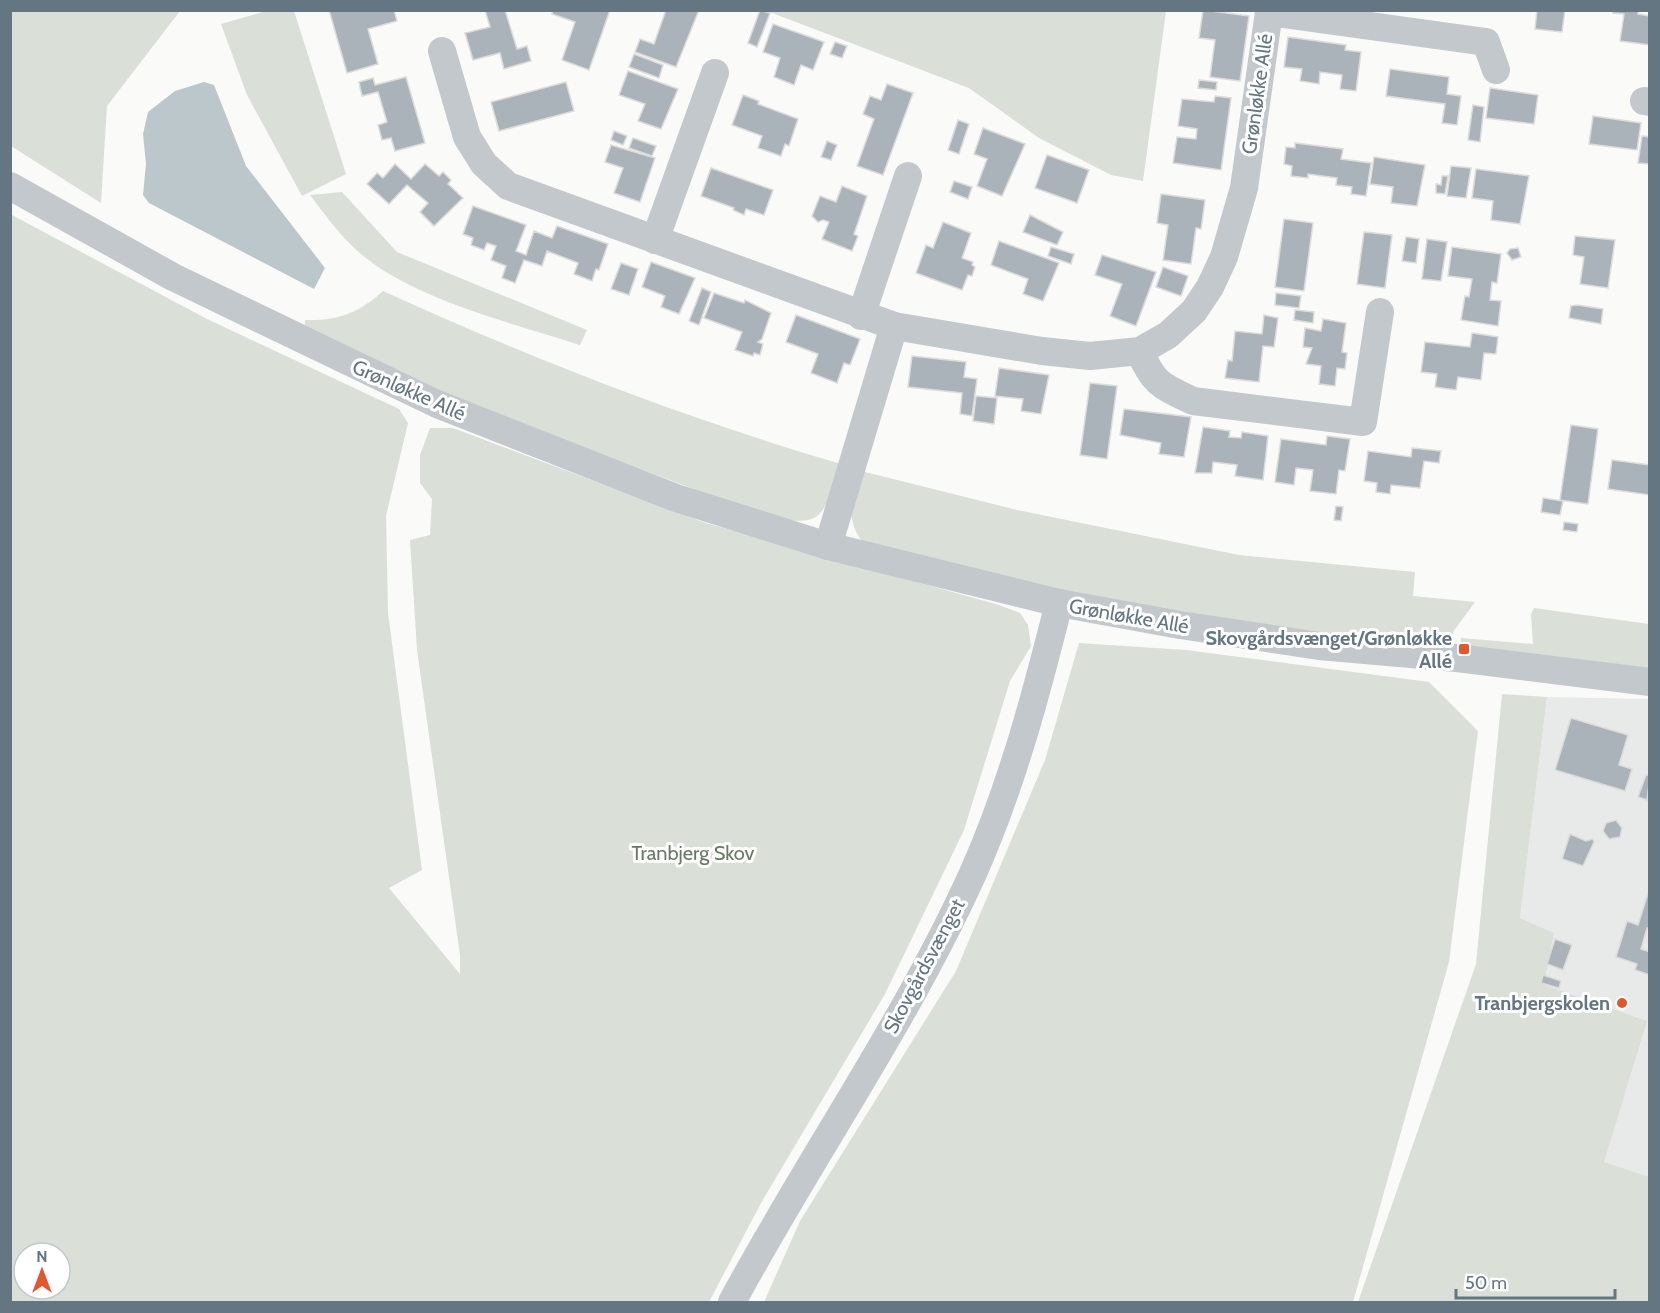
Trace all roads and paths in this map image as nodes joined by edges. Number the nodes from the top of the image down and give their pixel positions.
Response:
1 (442, 51) dead end
2 (1496, 70) dead end
3 (715, 73) dead end
4 (908, 176) dead end
5 (10, 186) edge
6 (655, 240) junction
7 (1380, 312) dead end
8 (861, 316) junction
9 (894, 326) junction
10 (1140, 351) junction
11 (828, 546) junction
12 (1059, 603) junction
13 (1650, 681) edge
14 (732, 1302) edge

1 - 6 street, Grønløkke Allé
2 - 10 street, Grønløkke Allé
3 - 6 street
4 - 8 street
5 - 11 street, Grønløkke Allé
6 - 8 street, Grønløkke Allé
7 - 10 street
8 - 9 street, Grønløkke Allé
9 - 10 street, Grønløkke Allé
9 - 11 street
11 - 12 street, Grønløkke Allé
12 - 13 street, Grønløkke Allé
12 - 14 street, Skovgårdsvænget

